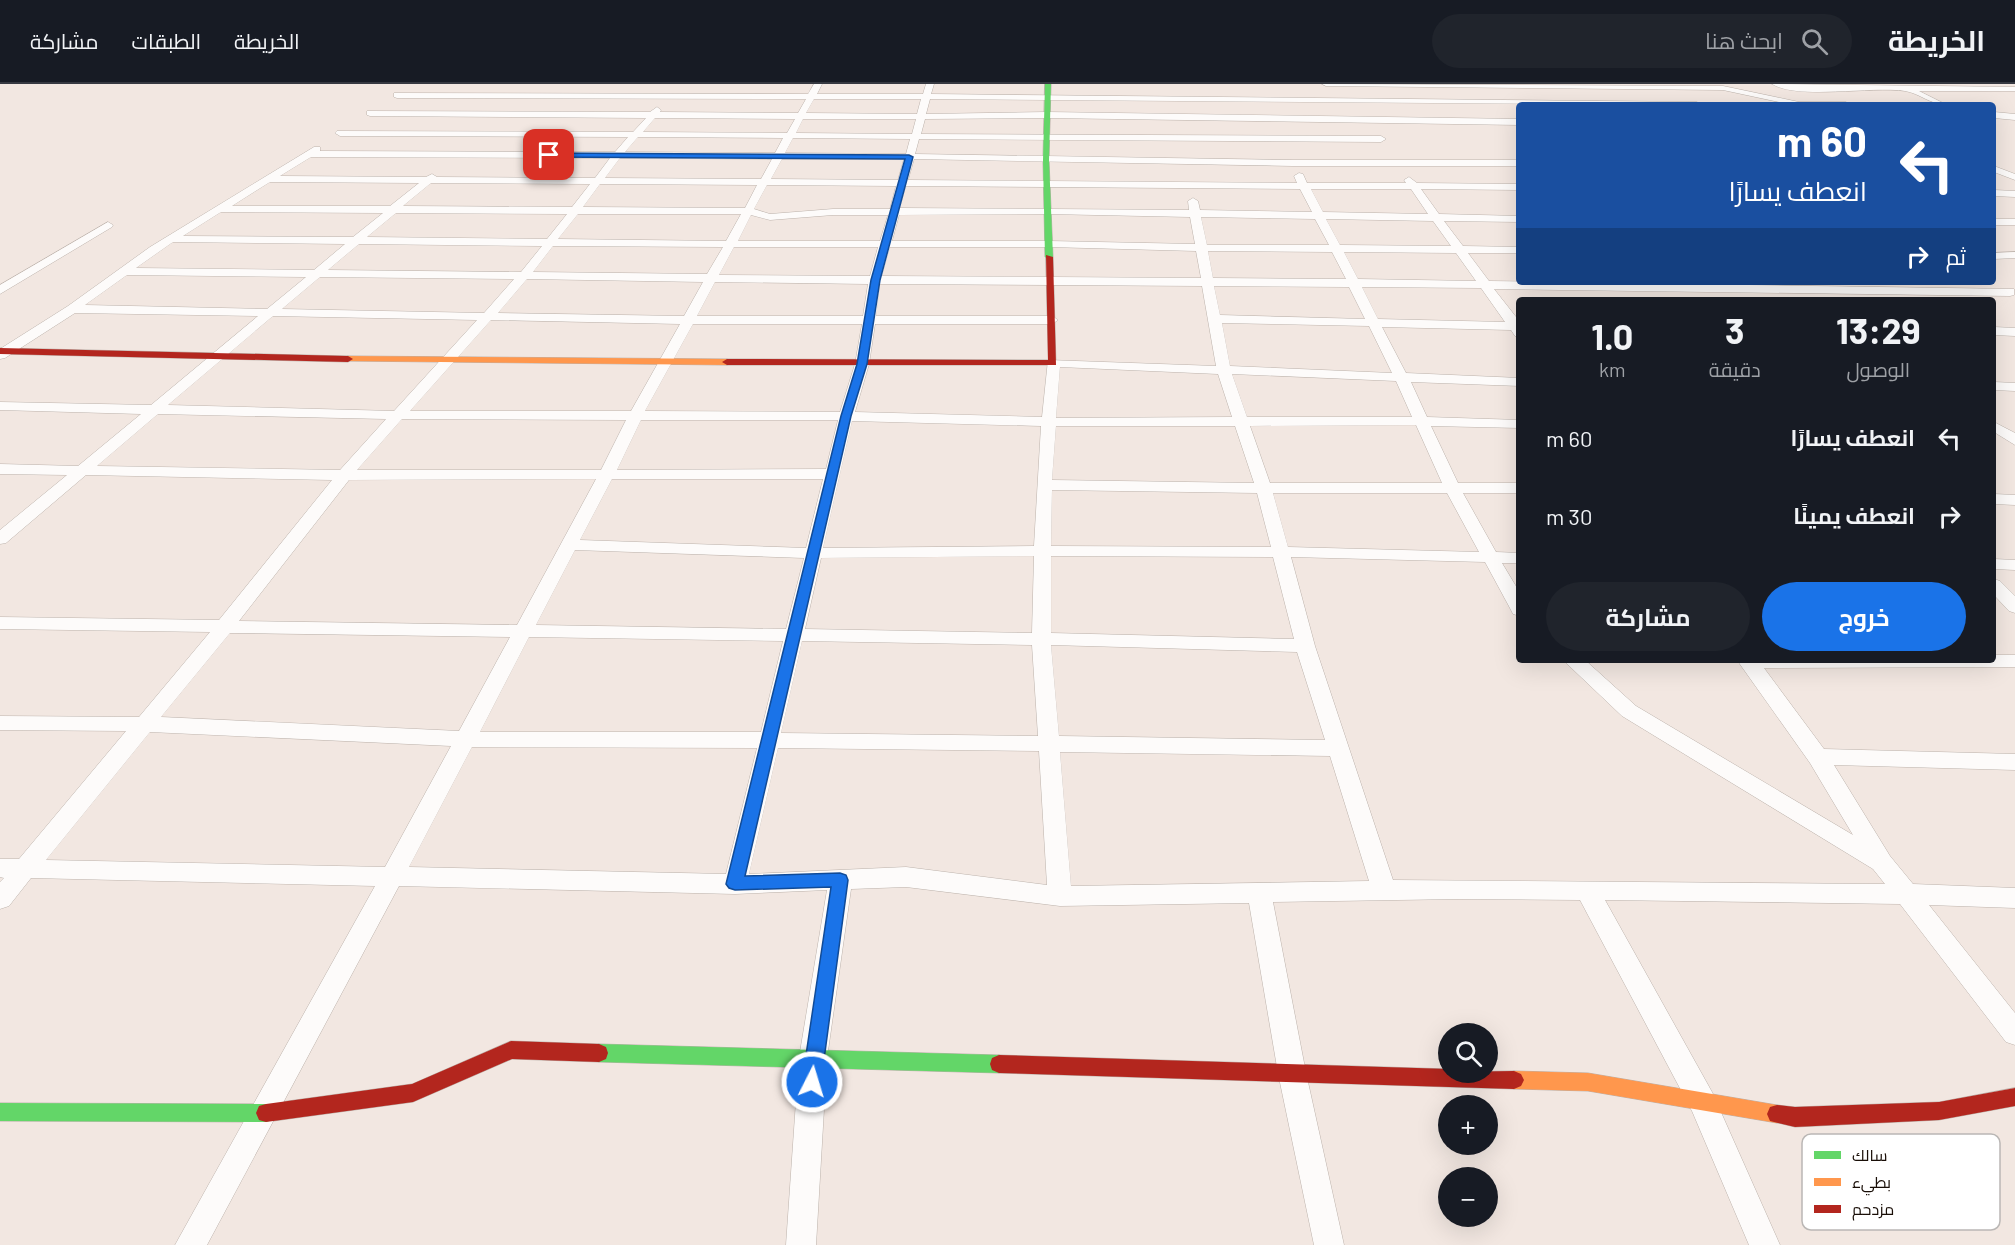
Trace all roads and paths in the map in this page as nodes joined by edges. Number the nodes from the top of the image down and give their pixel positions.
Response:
1 (412, 84) edge
2 (541, 84) edge
3 (682, 84) edge
4 (818, 84) edge
5 (1163, 84) edge
6 (1248, 84) edge
7 (1326, 84) edge
8 (1348, 84) edge
9 (1480, 84) edge
10 (1776, 84) edge
11 (1572, 85) edge
12 (1683, 85) edge
13 (1907, 88) junction
14 (2015, 90) edge
15 (1048, 91) edge
16 (397, 95) junction
17 (527, 96) junction
18 (670, 96) junction
19 (811, 97) junction
20 (925, 100) edge
21 (1167, 100) junction
22 (1256, 100) junction
23 (1358, 100) junction
24 (1496, 102) junction
25 (1516, 102) edge
26 (1592, 102) edge
27 (1791, 102) edge
28 (1937, 102) edge
29 (1996, 106) edge
30 (2004, 106) dead end
31 (370, 113) junction
32 (506, 114) junction
33 (653, 115) junction
34 (1047, 115) junction
35 (1996, 115) edge
36 (801, 116) junction
37 (2015, 117) edge
38 (1174, 118) junction
39 (1276, 120) junction
40 (1516, 120) edge
41 (1370, 121) junction
42 (1516, 123) edge
43 (483, 134) junction
44 (635, 134) junction
45 (790, 135) junction
46 (1047, 135) junction
47 (915, 137) junction
48 (1184, 138) junction
49 (332, 139) junction
50 (1280, 139) junction
51 (1381, 139) junction
52 (308, 154) junction
53 (458, 155) junction
54 (617, 156) junction
55 (779, 156) junction
56 (909, 157) junction
57 (1046, 157) junction
58 (1186, 161) junction
59 (1396, 161) junction
60 (1293, 163) junction
61 (1516, 163) edge
62 (1996, 170) edge
63 (2012, 174) edge
64 (269, 178) junction
65 (429, 179) junction
66 (599, 180) junction
67 (766, 181) junction
68 (1047, 184) junction
69 (902, 185) junction
70 (1190, 186) junction
71 (1304, 186) junction
72 (1415, 187) junction
73 (1516, 187) edge
74 (1996, 194) edge
75 (2015, 194) edge
76 (220, 208) junction
77 (395, 208) junction
78 (576, 210) junction
79 (749, 211) junction
80 (1048, 211) junction
81 (894, 212) junction
82 (1196, 213) junction
83 (1320, 216) junction
84 (1435, 216) junction
85 (1516, 219) edge
86 (1996, 222) edge
87 (2015, 222) edge
88 (108, 225) dead end
89 (171, 239) junction
90 (356, 241) junction
91 (548, 243) junction
92 (731, 244) junction
93 (885, 244) junction
94 (1049, 244) junction
95 (1202, 248) junction
96 (1459, 249) junction
97 (1337, 250) junction
98 (1516, 250) edge
99 (2015, 255) edge
100 (1996, 256) edge
101 (126, 271) junction
102 (317, 275) junction
103 (524, 276) junction
104 (712, 278) junction
105 (875, 280) junction
106 (1050, 280) junction
107 (1208, 282) junction
108 (1354, 283) junction
109 (1996, 283) edge
110 (1485, 285) junction
111 (1687, 285) edge
112 (1826, 286) edge
113 (0, 290) edge
114 (2012, 294) edge
115 (1700, 297) edge
116 (1839, 297) edge
117 (72, 309) junction
118 (269, 314) junction
119 (485, 318) junction
120 (1215, 319) junction
121 (687, 320) junction
122 (867, 320) junction
123 (1052, 320) junction
124 (1375, 325) junction
125 (1516, 326) edge
126 (1516, 329) edge
127 (1996, 331) edge
128 (2015, 332) edge
129 (2, 352) edge
130 (220, 357) junction
131 (449, 361) junction
132 (665, 362) junction
133 (1053, 363) junction
134 (862, 364) junction
135 (1224, 372) junction
136 (1402, 378) junction
137 (1516, 382) edge
138 (1996, 386) edge
139 (2015, 387) edge
140 (0, 406) edge
141 (153, 411) junction
142 (398, 415) junction
143 (636, 415) junction
144 (846, 416) junction
145 (1422, 421) junction
146 (1047, 422) junction
147 (1242, 422) junction
148 (1516, 424) edge
149 (1996, 427) edge
150 (2015, 440) edge
151 (0, 469) edge
152 (81, 471) junction
153 (607, 474) junction
154 (832, 474) junction
155 (344, 475) junction
156 (1044, 484) junction
157 (1264, 488) junction
158 (1452, 488) junction
159 (1516, 488) edge
160 (1996, 499) edge
161 (2015, 500) edge
162 (0, 539) edge
163 (568, 545) junction
164 (1043, 551) junction
165 (1281, 552) junction
166 (814, 553) junction
167 (1490, 557) junction
168 (1516, 558) edge
169 (1996, 564) edge
170 (2015, 565) edge
171 (1996, 587) edge
172 (1516, 603) edge
173 (2015, 607) edge
174 (0, 623) edge
175 (225, 626) junction
176 (521, 631) junction
177 (794, 636) junction
178 (1041, 639) junction
179 (1305, 646) junction
180 (1996, 661) edge
181 (2015, 661) edge
182 (1576, 663) edge
183 (1749, 663) edge
184 (0, 723) edge
185 (144, 724) junction
186 (464, 739) junction
187 (769, 741) junction
188 (1049, 744) junction
189 (1337, 748) junction
190 (1818, 757) junction
191 (2015, 762) edge
192 (1882, 863) junction
193 (0, 868) edge
194 (26, 869) junction
195 (393, 875) junction
196 (840, 880) junction
197 (735, 884) junction
198 (1384, 890) junction
199 (1587, 890) junction
200 (1258, 892) junction
201 (1906, 894) junction
202 (1060, 896) junction
203 (2015, 898) edge
204 (0, 899) edge
205 (2015, 1033) edge
206 (813, 1059) junction
207 (1292, 1073) junction
208 (2015, 1097) edge
209 (1701, 1101) junction
210 (0, 1112) edge
211 (263, 1113) junction
212 (190, 1245) edge
213 (801, 1245) edge
214 (1329, 1245) edge
215 (1765, 1245) edge

1 - 16 street
2 - 17 street
3 - 18 street
4 - 19 street
5 - 21 street
6 - 22 street
7 - 8 street
8 - 9 street
8 - 23 street
9 - 11 street
9 - 24 street
10 - 13 street
11 - 12 street
11 - 26 street
12 - 27 street
13 - 14 street
13 - 28 street
15 - 20 street
15 - 21 street
15 - 34 street
16 - 17 street
16 - 31 street
17 - 18 street
17 - 32 street
18 - 19 street
18 - 33 street
19 - 20 street
19 - 36 street
20 - 34 street
20 - 36 street
20 - 47 street
21 - 22 street
21 - 38 street
22 - 23 street
22 - 39 street
23 - 24 street
23 - 41 street
24 - 25 street
24 - 40 street
29 - 30 street
31 - 32 street
31 - 49 street
32 - 33 street
32 - 43 street
33 - 36 street
33 - 44 street
34 - 38 street
34 - 46 street
35 - 37 street
36 - 45 street
38 - 39 street
38 - 48 street
39 - 41 street
39 - 50 street
41 - 42 street
41 - 51 street
43 - 44 street
43 - 49 street
43 - 53 street
44 - 45 street
44 - 54 street
45 - 47 street
45 - 55 street
46 - 47 street
46 - 48 street
46 - 57 street
47 - 56 street
48 - 50 street
48 - 58 street
49 - 52 street
50 - 51 street
50 - 60 street
51 - 59 street
52 - 53 street
52 - 64 street
53 - 54 street
53 - 65 street
54 - 55 street
54 - 66 street
55 - 56 street
55 - 67 street
56 - 57 street
56 - 69 street
57 - 58 street
57 - 68 street
58 - 60 street
58 - 70 street
59 - 60 street
59 - 61 street
59 - 72 street
60 - 71 street
62 - 63 street
64 - 65 street
64 - 76 street
65 - 66 street
65 - 77 street
66 - 67 street
66 - 78 street
67 - 69 street
67 - 79 street
68 - 69 street
68 - 70 street
68 - 80 street
69 - 81 street
70 - 71 street
70 - 82 street
71 - 72 street
71 - 83 street
72 - 73 street
72 - 84 street
74 - 75 street
76 - 77 street
76 - 89 street
77 - 78 street
77 - 90 street
78 - 79 street
78 - 91 street
79 - 81 street
79 - 92 street
80 - 81 street
80 - 82 street
80 - 94 street
81 - 93 street
82 - 83 street
82 - 95 street
83 - 84 street
83 - 97 street
84 - 85 street
84 - 96 street
86 - 87 street
88 - 113 street
89 - 90 street
89 - 101 street
90 - 91 street
90 - 102 street
91 - 92 street
91 - 103 street
92 - 93 street
92 - 104 street
93 - 94 street
93 - 105 street
94 - 95 street
94 - 106 street
95 - 97 street
95 - 107 street
96 - 97 street
96 - 98 street
96 - 110 street
97 - 108 street
99 - 100 street
101 - 102 street
101 - 117 street
102 - 103 street
102 - 118 street
103 - 104 street
103 - 119 street
104 - 105 street
104 - 121 street
105 - 106 street
105 - 122 street
106 - 107 street
106 - 123 street
107 - 108 street
107 - 120 street
108 - 110 street
108 - 124 street
109 - 114 street
110 - 111 street
110 - 125 street
111 - 112 street
111 - 115 street
112 - 114 street
112 - 116 street
117 - 118 street
117 - 129 street
118 - 119 street
118 - 130 street
119 - 121 street
119 - 131 street
120 - 124 street
120 - 135 street
121 - 122 street
121 - 132 street
122 - 123 street
122 - 134 street
123 - 133 street
124 - 126 street
124 - 136 street
127 - 128 street
129 - 130 street
130 - 131 street
130 - 141 street
131 - 132 street
131 - 142 street
132 - 134 street
132 - 143 street
133 - 134 street
133 - 135 street
133 - 146 street
134 - 144 street
135 - 136 street
135 - 147 street
136 - 137 street
136 - 145 street
138 - 139 street
140 - 141 street
141 - 142 street
141 - 152 street
142 - 143 street
142 - 155 street
143 - 144 street
143 - 153 street
144 - 146 street
144 - 154 street
145 - 147 street
145 - 148 street
145 - 158 street
146 - 147 street
146 - 156 street
147 - 157 street
149 - 150 street
151 - 152 street
152 - 155 street
152 - 162 street
153 - 154 street
153 - 155 street
153 - 163 street
154 - 166 street
155 - 175 street
156 - 157 street
156 - 164 street
157 - 158 street
157 - 165 street
158 - 159 street
158 - 167 street
160 - 161 street
163 - 166 street
163 - 176 street
164 - 165 street
164 - 166 street
164 - 178 street
165 - 167 street
165 - 179 street
166 - 177 street
167 - 168 street
167 - 172 street
169 - 170 street
171 - 173 street
174 - 175 street
175 - 176 street
175 - 185 street
176 - 177 street
176 - 186 street
177 - 178 street
177 - 187 street
178 - 179 street
178 - 188 street
179 - 189 street
180 - 181 street
182 - 192 street
183 - 190 street
184 - 185 street
185 - 186 street
185 - 194 street
186 - 187 street
186 - 195 street
187 - 188 street
187 - 197 street
188 - 189 street
188 - 202 street
189 - 198 street
190 - 191 street
190 - 192 street
192 - 201 street
193 - 194 street
194 - 195 street
194 - 204 street
195 - 197 street
195 - 211 street
196 - 197 street
196 - 202 street
196 - 206 street
198 - 199 street
198 - 200 street
199 - 201 street
199 - 209 street
200 - 202 street
200 - 207 street
201 - 203 street
201 - 205 street
206 - 207 street
206 - 211 street
206 - 213 street
207 - 209 street
207 - 214 street
208 - 209 street
209 - 215 street
210 - 211 street
211 - 212 street

